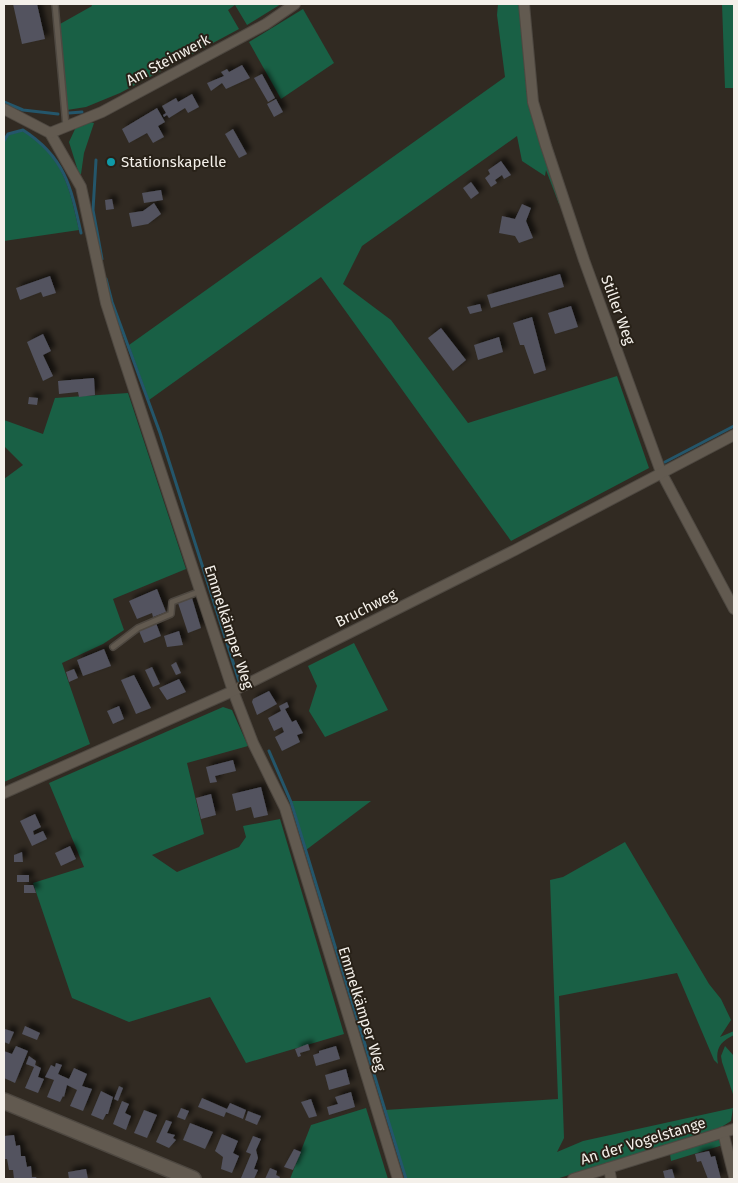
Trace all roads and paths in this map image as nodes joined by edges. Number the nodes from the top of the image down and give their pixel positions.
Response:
1 (55, 4) edge
2 (295, 4) edge
3 (524, 4) edge
4 (4, 110) edge
5 (66, 126) junction
6 (50, 133) junction
7 (734, 435) edge
8 (661, 472) junction
9 (201, 591) junction
10 (734, 609) edge
11 (113, 647) dead end
12 (233, 692) junction
13 (4, 793) edge
14 (4, 1101) edge
15 (734, 1129) edge
16 (723, 1132) junction
17 (608, 1168) junction
18 (734, 1176) edge
19 (193, 1179) edge
20 (398, 1179) edge
21 (573, 1179) edge
22 (612, 1179) edge

1 - 5 lane
2 - 5 street, Am Steinwerk
3 - 8 street, Stiller Weg
4 - 6 street
5 - 6 street, Am Steinwerk
6 - 9 street, Emmelkämper Weg
7 - 8 street, Bruchweg
8 - 10 street, Stiller Weg
8 - 12 street, Bruchweg
9 - 11 lane
9 - 12 street, Emmelkämper Weg
12 - 13 street, Bruchweg
12 - 20 street, Emmelkämper Weg
14 - 19 main road
15 - 16 street, An der Vogelstange
16 - 17 street, An der Vogelstange
16 - 18 street, An der Vogelstange
17 - 21 street, An der Vogelstange
17 - 22 street

